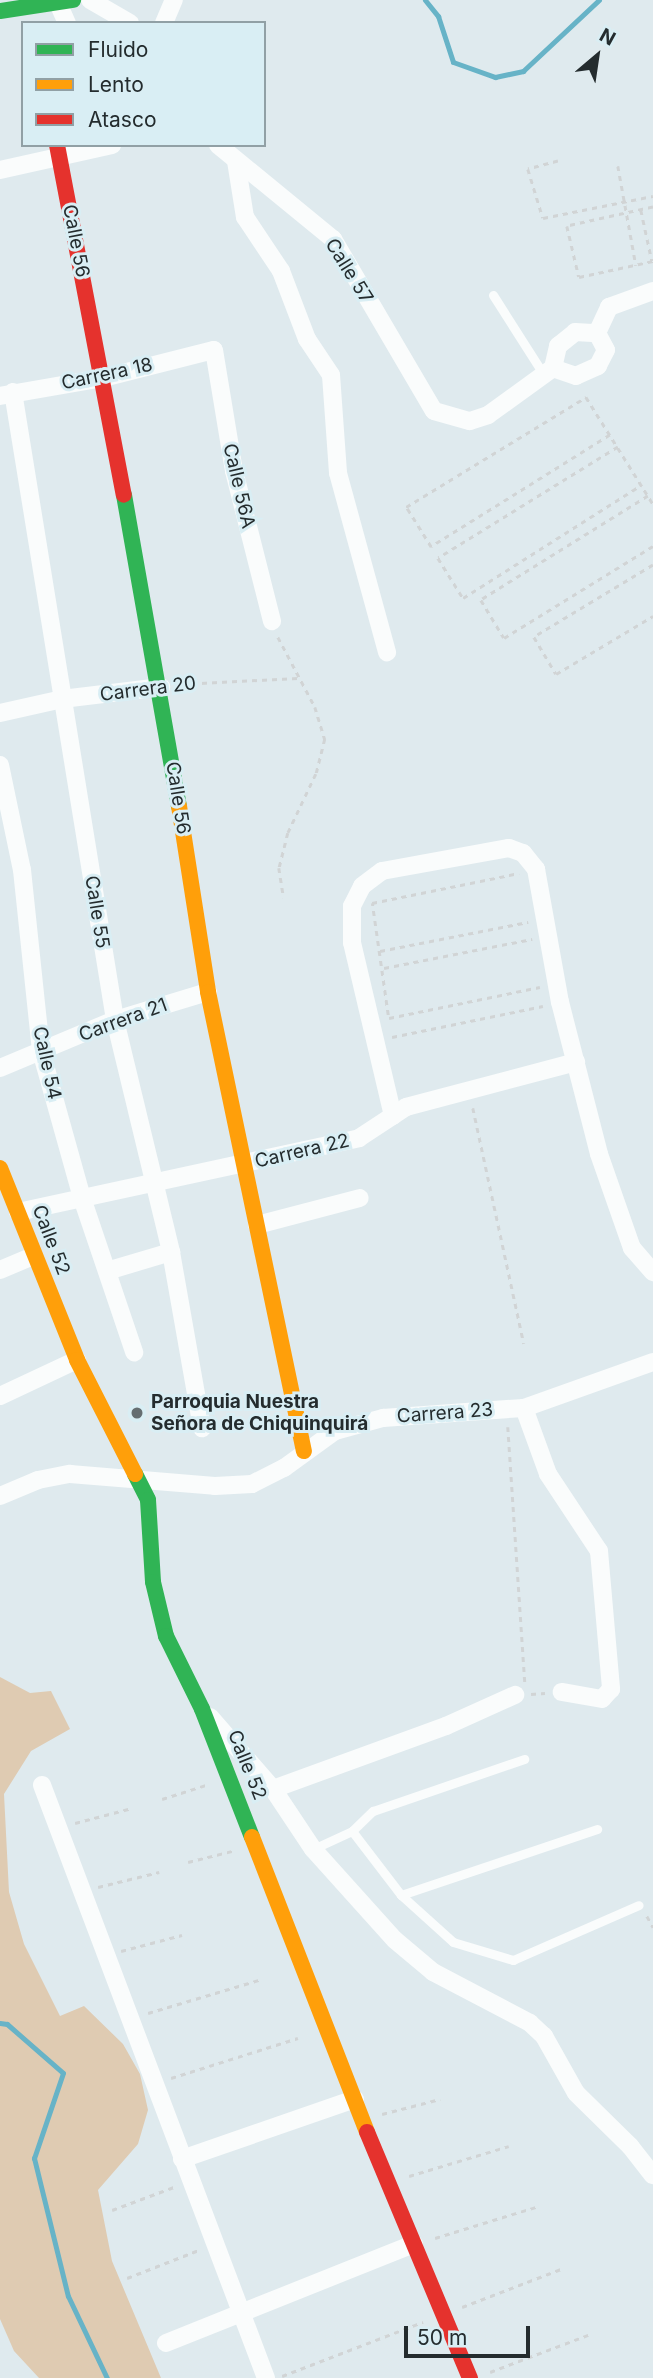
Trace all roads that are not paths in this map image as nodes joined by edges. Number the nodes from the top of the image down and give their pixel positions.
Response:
1 (90, 0) edge
2 (174, 0) edge
3 (66, 1) edge
4 (0, 11) edge
5 (32, 14) edge
6 (67, 21) edge
7 (127, 21) edge
8 (165, 21) edge
9 (101, 147) edge
10 (220, 147) edge
11 (59, 151) edge
12 (236, 161) junction
13 (0, 170) edge
14 (653, 291) edge
15 (492, 295) dead end
16 (597, 333) junction
17 (214, 350) joint
18 (549, 371) junction
19 (103, 378) junction
20 (6, 394) edge
21 (272, 621) road end
22 (387, 652) dead end
23 (161, 687) junction
24 (62, 699) junction
25 (0, 713) edge
26 (0, 765) edge
27 (208, 992) junction
28 (115, 1020) junction
29 (41, 1051) junction
30 (576, 1062) junction
31 (0, 1068) edge
32 (393, 1116) junction
33 (246, 1165) junction
34 (0, 1168) edge
35 (154, 1182) junction
36 (82, 1198) junction
37 (360, 1198) dead end
38 (18, 1212) junction
39 (257, 1225) junction
40 (171, 1252) junction
41 (33, 1256) junction
42 (0, 1270) edge
43 (107, 1271) junction
44 (653, 1272) edge
45 (134, 1353) dead end
46 (78, 1360) junction
47 (652, 1366) edge
48 (0, 1396) edge
49 (515, 1408) junction
50 (202, 1428) dead end
51 (304, 1451) junction
52 (134, 1477) junction
53 (0, 1496) edge
54 (562, 1692) dead end
55 (520, 1694) road end
56 (202, 1709) junction
57 (524, 1759) dead end
58 (42, 1786) dead end
59 (273, 1789) junction
60 (597, 1829) dead end
61 (352, 1830) junction
62 (313, 1849) junction
63 (401, 1895) junction
64 (639, 1905) dead end
65 (355, 2099) junction
66 (182, 2160) junction
67 (653, 2175) edge
68 (414, 2244) junction
69 (239, 2310) junction
70 (166, 2343) dead end
71 (265, 2378) edge
72 (470, 2378) edge

1 - 7 street
2 - 8 street
3 - 5 street
3 - 6 street
4 - 5 street
9 - 11 street
10 - 12 street, Calle 57
11 - 13 street
11 - 19 street, Calle 56
12 - 18 street, Calle 57
12 - 22 street
14 - 16 street
15 - 18 lane
16 - 18 street
16 - 18 street
17 - 19 street, Carrera 18
17 - 21 street, Calle 56A
19 - 20 street, Carrera 18
19 - 23 street, Calle 56
20 - 24 street, Calle 55
23 - 24 street, Carrera 20
23 - 27 street, Calle 56
24 - 25 street, Carrera 20
24 - 28 street, Calle 55
26 - 29 street, Calle 54
27 - 28 street, Carrera 21
27 - 33 street, Calle 56
28 - 29 street, Carrera 21
28 - 35 street, Calle 55
29 - 31 street, Carrera 21
29 - 36 street, Calle 54
30 - 32 street, Carrera 22
30 - 32 street
30 - 44 street
32 - 33 street, Carrera 22
33 - 35 street, Carrera 22
33 - 39 street, Calle 56
34 - 38 street, Calle 52
35 - 36 street, Carrera 22
35 - 40 street, Calle 55
36 - 38 street, Carrera 22
36 - 43 street, Calle 54
37 - 39 street
38 - 41 street, Calle 52
39 - 51 street, Calle 56
40 - 43 street
40 - 50 street, Calle 55
41 - 42 street
41 - 46 street, Calle 52
43 - 45 street, Calle 54
46 - 48 street
46 - 52 street, Calle 52
47 - 49 street, Carrera 23
49 - 51 street, Carrera 23
49 - 54 street
51 - 52 street, Carrera 23
52 - 53 street, Carrera 23
52 - 56 street, Calle 52
55 - 59 street
56 - 59 street
56 - 65 street, Calle 52
57 - 61 lane
58 - 66 street
59 - 62 street
60 - 63 lane
61 - 62 lane
61 - 63 lane
62 - 67 street
63 - 64 lane
65 - 66 street
65 - 68 street, Calle 52
66 - 69 street
68 - 69 street
68 - 72 street, Calle 52
69 - 70 street
69 - 71 street

